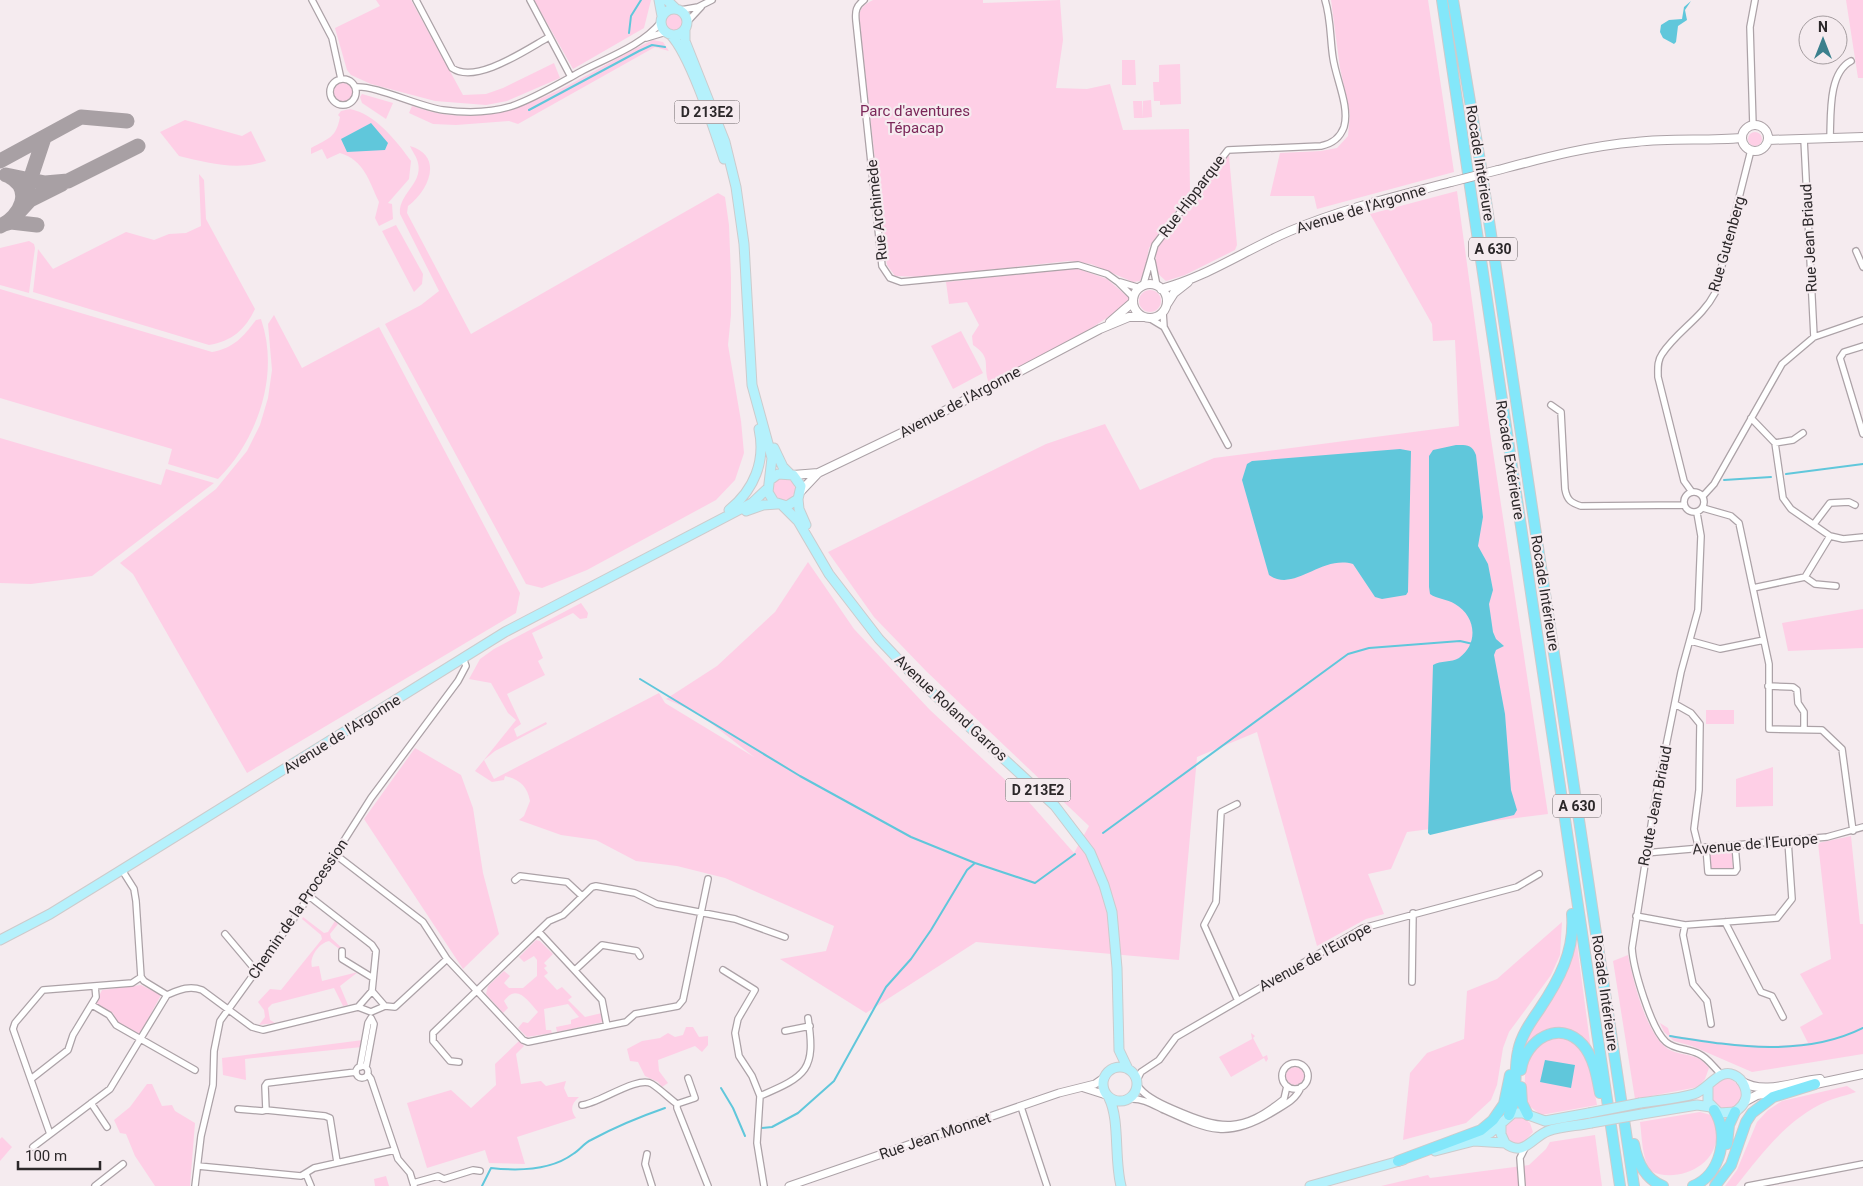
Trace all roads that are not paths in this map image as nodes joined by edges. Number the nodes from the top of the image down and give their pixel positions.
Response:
1 (312, 0) edge
2 (416, 0) edge
3 (530, 0) edge
4 (659, 0) edge
5 (667, 0) edge
6 (712, 0) edge
7 (864, 0) edge
8 (1325, 0) edge
9 (1453, 0) edge
10 (1755, 0) edge
11 (1442, 2) edge
12 (705, 4) junction
13 (678, 9) junction
14 (662, 19) junction
15 (686, 26) junction
16 (668, 33) junction
17 (549, 37) junction
18 (639, 40) junction
19 (1851, 61) dead end
20 (571, 76) junction
21 (341, 79) junction
22 (355, 87) junction
23 (1753, 126) junction
24 (1863, 137) edge
25 (1742, 138) junction
26 (1830, 138) junction
27 (1804, 139) junction
28 (1768, 140) junction
29 (1751, 150) junction
30 (736, 194) junction
31 (1856, 251) dead end
32 (1152, 256) junction
33 (1863, 267) edge
34 (1191, 280) junction
35 (1118, 282) junction
36 (1142, 287) junction
37 (1159, 287) junction
38 (1133, 300) junction
39 (1167, 304) junction
40 (1163, 312) junction
41 (1146, 317) junction
42 (1863, 320) edge
43 (1164, 328) junction
44 (1100, 329) junction
45 (1814, 337) junction
46 (1863, 346) edge
47 (750, 349) junction
48 (750, 365) junction
49 (1551, 405) dead end
50 (1751, 418) junction
51 (1803, 433) dead end
52 (1863, 434) edge
53 (1775, 443) junction
54 (1228, 445) dead end
55 (818, 473) junction
56 (791, 474) junction
57 (769, 484) junction
58 (1692, 492) junction
59 (800, 495) junction
60 (1703, 496) junction
61 (780, 505) junction
62 (1684, 505) junction
63 (1855, 505) dead end
64 (1703, 508) junction
65 (1697, 513) junction
66 (1814, 524) junction
67 (701, 530) junction
68 (1830, 536) junction
69 (688, 537) junction
70 (1863, 537) edge
71 (1805, 577) junction
72 (1836, 586) dead end
73 (1753, 588) junction
74 (840, 589) junction
75 (1764, 640) junction
76 (1691, 641) junction
77 (463, 658) junction
78 (1768, 686) junction
79 (1675, 704) junction
80 (1804, 729) junction
81 (1237, 804) dead end
82 (1863, 827) edge
83 (1853, 831) junction
84 (1788, 840) junction
85 (1735, 845) junction
86 (1703, 848) junction
87 (1646, 853) junction
88 (336, 855) junction
89 (122, 870) junction
90 (1539, 874) dead end
91 (1573, 874) junction
92 (708, 879) dead end
93 (515, 880) dead end
94 (309, 896) junction
95 (582, 896) junction
96 (700, 913) junction
97 (1413, 913) junction
98 (1636, 916) junction
99 (1725, 922) junction
100 (1685, 925) junction
101 (539, 932) junction
102 (225, 934) dead end
103 (785, 937) dead end
104 (0, 940) edge
105 (342, 951) dead end
106 (640, 956) dead end
107 (447, 959) junction
108 (575, 970) junction
109 (723, 970) dead end
110 (257, 972) junction
111 (141, 977) junction
112 (373, 978) junction
113 (1412, 982) dead end
114 (95, 986) junction
115 (372, 991) junction
116 (477, 991) junction
117 (167, 995) junction
118 (1238, 1001) junction
119 (92, 1005) junction
120 (385, 1006) junction
121 (358, 1007) junction
122 (228, 1008) junction
123 (371, 1014) junction
124 (1783, 1017) dead end
125 (808, 1018) dead end
126 (1534, 1018) junction
127 (1712, 1024) dead end
128 (607, 1026) junction
129 (810, 1026) junction
130 (785, 1031) dead end
131 (140, 1039) junction
132 (1613, 1048) junction
133 (1119, 1050) junction
134 (459, 1062) dead end
135 (361, 1069) junction
136 (195, 1070) dead end
137 (1108, 1073) junction
138 (368, 1074) junction
139 (1860, 1075) edge
140 (1135, 1076) junction
141 (688, 1078) dead end
142 (31, 1079) junction
143 (1714, 1080) junction
144 (1741, 1081) junction
145 (1815, 1084) junction
146 (1288, 1086) junction
147 (1082, 1087) junction
148 (1300, 1087) junction
149 (760, 1096) junction
150 (1108, 1096) junction
151 (1129, 1100) junction
152 (1744, 1102) junction
153 (91, 1103) junction
154 (677, 1104) junction
155 (582, 1105) dead end
156 (1021, 1107) junction
157 (1713, 1108) junction
158 (238, 1109) dead end
159 (266, 1110) junction
160 (1735, 1112) junction
161 (1509, 1115) junction
162 (1530, 1116) junction
163 (1115, 1122) junction
164 (1611, 1122) junction
165 (1501, 1124) junction
166 (107, 1126) dead end
167 (50, 1134) junction
168 (1535, 1139) junction
169 (1474, 1141) junction
170 (1505, 1143) junction
171 (34, 1147) dead end
172 (1514, 1148) junction
173 (1525, 1148) junction
174 (395, 1150) junction
175 (647, 1154) dead end
176 (1520, 1158) junction
177 (1398, 1161) junction
178 (337, 1162) junction
179 (123, 1164) dead end
180 (1863, 1164) edge
181 (198, 1166) junction
182 (480, 1171) dead end
183 (306, 1174) junction
184 (413, 1184) edge
185 (1120, 1185) edge
186 (1716, 1185) edge
187 (95, 1186) edge
188 (195, 1186) edge
189 (311, 1186) edge
190 (652, 1186) edge
191 (708, 1186) edge
192 (764, 1186) edge
193 (788, 1186) edge
194 (1047, 1186) edge
195 (1310, 1186) edge
196 (1522, 1186) edge
197 (1620, 1186) edge
198 (1634, 1186) edge
199 (1663, 1186) edge
200 (1693, 1186) edge
201 (1748, 1186) edge

1 - 21 street
2 - 17 street
3 - 17 street
4 - 14 main road
5 - 13 main road
6 - 12 street
7 - 35 street, Rue Archimède
8 - 32 street, Rue Hipparque
9 - 132 highway, Rocade Intérieure / A 630
10 - 23 street
11 - 91 highway, Rocade Extérieure / A 630
12 - 13 street
12 - 15 street
13 - 14 main road
13 - 15 main road
14 - 16 main road
14 - 18 street
15 - 16 main road
15 - 30 main road, D 213E2
16 - 18 street
16 - 30 main road, D 213E2
17 - 20 street
18 - 20 street
19 - 26 street
20 - 22 street
21 - 22 street
21 - 22 street
23 - 25 main road
23 - 28 main road
24 - 26 main road
25 - 29 main road
25 - 34 main road, Avenue de l'Argonne, bridge
26 - 27 main road
27 - 28 main road
27 - 45 street, Rue Jean Briaud
28 - 29 main road
29 - 58 street, Rue Gutenberg
30 - 47 main road, D 213E2
31 - 33 street
32 - 36 street, Rue Hipparque
32 - 37 street
34 - 37 main road, Avenue de l'Argonne
34 - 39 main road, Avenue de l'Argonne
35 - 36 street, Rue Archimède
35 - 38 street, Rue Archimède
36 - 37 main road
36 - 38 main road
37 - 39 main road
38 - 41 main road
38 - 44 main road, Avenue de l'Argonne
39 - 40 main road
40 - 41 main road
40 - 43 street
41 - 43 street
41 - 44 main road, Avenue de l'Argonne
42 - 45 street
43 - 54 street
44 - 55 main road, Avenue de l'Argonne
45 - 50 street
46 - 52 street
47 - 48 main road, D 213E2
47 - 56 main road, D 213E2
48 - 57 main road, D 213E2
48 - 67 main road
49 - 62 street
50 - 53 street
50 - 60 street
51 - 53 street
53 - 66 street
55 - 56 main road
55 - 59 main road
56 - 57 main road
56 - 59 main road
57 - 61 main road
57 - 67 main road, Avenue de l'Argonne
58 - 60 street
58 - 62 street
59 - 61 main road
59 - 74 main road, Avenue Roland Garros / D 213E2
60 - 64 street
61 - 69 main road, Avenue de l'Argonne
61 - 74 main road, Avenue Roland Garros / D 213E2
62 - 65 street
63 - 66 street
64 - 65 street
64 - 73 street
65 - 76 street, Route Jean Briaud
66 - 68 street
67 - 69 main road, Avenue de l'Argonne
68 - 70 street
68 - 71 street
69 - 77 main road, Avenue de l'Argonne
71 - 72 street
71 - 73 street
73 - 75 street
74 - 133 main road, Avenue Roland Garros / D 213E2
75 - 76 street
75 - 78 street
76 - 79 street, Route Jean Briaud
77 - 88 street, Chemin de la Procession
77 - 89 main road, Avenue de l'Argonne
78 - 80 street
78 - 80 street
79 - 86 street
79 - 87 street, Route Jean Briaud
80 - 83 street
81 - 118 street
82 - 83 street, Avenue de l'Europe
83 - 84 street, Avenue de l'Europe
84 - 85 street, Avenue de l'Europe
84 - 99 street
85 - 86 street, Avenue de l'Europe
85 - 86 street
86 - 87 street, Avenue de l'Europe
87 - 98 street, Route Jean Briaud
88 - 94 street, Chemin de la Procession
88 - 107 street
89 - 104 main road, Avenue de l'Argonne
89 - 111 street
90 - 97 street, Avenue de l'Europe
91 - 126 highway
91 - 164 highway, Rocade Extérieure / A 630
92 - 96 street
93 - 95 street
94 - 110 street, Chemin de la Procession
94 - 112 street
95 - 96 street
95 - 101 street
96 - 103 street
96 - 128 street
97 - 113 street
97 - 118 street, Avenue de l'Europe
98 - 100 street
98 - 143 street, Route Jean Briaud
99 - 100 street
99 - 124 street
100 - 127 street
101 - 108 street
101 - 116 street
102 - 110 street
105 - 112 street
106 - 108 street
107 - 116 street
107 - 120 street
108 - 128 street
109 - 149 street
110 - 122 street, Chemin de la Procession
111 - 114 street
111 - 117 street
112 - 115 street
114 - 119 street
114 - 142 street
115 - 120 street
115 - 121 street
116 - 128 street
116 - 134 street
117 - 122 street
117 - 131 street
118 - 140 street, Avenue de l'Europe
119 - 131 street
119 - 142 street
120 - 123 street
121 - 122 street
121 - 123 street
122 - 181 street, Chemin de la Procession
123 - 135 street
125 - 129 street
126 - 161 highway
126 - 177 highway
129 - 130 street
129 - 149 street
131 - 136 street
131 - 153 street
132 - 198 highway, Rocade Intérieure / A 630
132 - 199 highway
133 - 137 main road, Avenue Roland Garros / D 213E2
133 - 140 main road, Avenue Roland Garros / D 213E2
135 - 138 street
135 - 138 street
135 - 159 street
137 - 140 main road
137 - 147 street, Rue Jean Monnet
137 - 150 main road
138 - 174 street
139 - 144 main road
139 - 145 main road
140 - 146 street
140 - 151 main road
141 - 154 street
142 - 167 street
143 - 144 main road
143 - 157 main road
143 - 162 main road, bridge
144 - 152 main road
145 - 152 main road
145 - 186 highway
146 - 148 street
146 - 148 street
147 - 150 street
147 - 156 street, Rue Jean Monnet
148 - 151 street
149 - 192 street
150 - 151 main road
150 - 163 main road
151 - 163 main road
152 - 160 main road
153 - 166 street
153 - 167 street
154 - 155 street
154 - 191 street
156 - 193 street, Rue Jean Monnet
156 - 194 street
157 - 160 main road
157 - 168 main road, bridge
157 - 200 highway
158 - 159 street
159 - 178 street
160 - 186 highway
161 - 162 main road
161 - 165 main road
162 - 164 highway
162 - 168 main road
163 - 185 main road
164 - 197 highway, Rocade Extérieure / A 630
165 - 169 main road
165 - 170 main road
167 - 171 street
168 - 173 main road
169 - 170 main road
169 - 177 main road
170 - 172 main road
172 - 173 main road
172 - 176 street
173 - 176 street
174 - 178 street
174 - 184 street
175 - 190 street
176 - 196 street
177 - 195 main road
178 - 183 street
179 - 187 street
180 - 201 street
181 - 183 street
181 - 188 street, Chemin de la Procession
182 - 184 street
183 - 189 street

